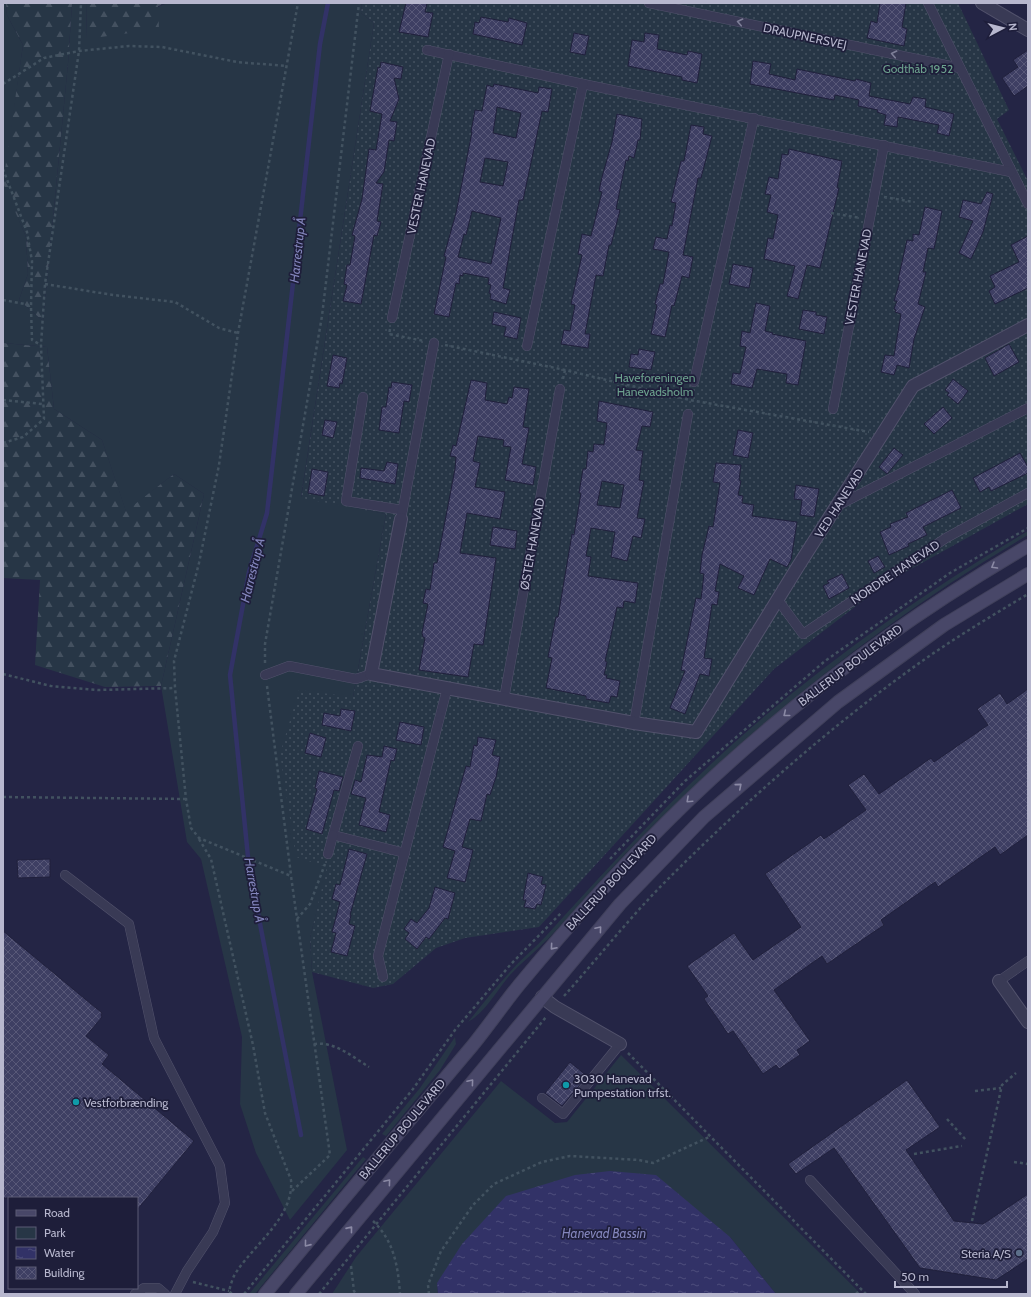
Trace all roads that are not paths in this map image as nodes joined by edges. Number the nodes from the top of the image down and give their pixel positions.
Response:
1 (649, 3) edge
2 (928, 3) edge
3 (982, 3) edge
4 (1028, 30) edge
5 (427, 50) dead end
6 (449, 54) junction
7 (960, 68) junction
8 (583, 84) junction
9 (754, 118) junction
10 (884, 145) junction
11 (1011, 172) junction
12 (1028, 204) edge
13 (392, 318) dead end
14 (1028, 325) edge
15 (434, 343) road end
16 (526, 346) dead end
17 (694, 382) road end
18 (560, 389) dead end
19 (364, 398) dead end
20 (1028, 408) edge
21 (833, 410) dead end
22 (688, 414) road end
23 (1028, 493) edge
24 (837, 506) junction
25 (401, 514) junction
26 (1028, 546) edge
27 (1028, 574) edge
28 (778, 600) junction
29 (371, 674) junction
30 (265, 675) road end
31 (447, 689) junction
32 (504, 699) junction
33 (634, 723) junction
34 (358, 746) dead end
35 (333, 835) junction
36 (405, 853) junction
37 (328, 854) road end
38 (65, 875) dead end
39 (1028, 961) edge
40 (383, 977) dead end
41 (999, 981) joint
42 (542, 997) junction
43 (1028, 1022) edge
44 (620, 1044) joint
45 (542, 1098) dead end
46 (810, 1180) dead end
47 (135, 1294) edge
48 (165, 1294) edge
49 (175, 1294) edge
50 (265, 1294) edge
51 (296, 1294) edge
52 (915, 1294) edge

7 -> 1 lane, DRAUPNERSVEJ
2 - 7 lane
3 - 4 street
5 - 6 lane
6 - 8 lane
6 - 13 lane, VESTER HANEVAD
7 - 11 lane
8 - 9 lane
8 - 16 lane
9 - 10 lane
9 - 17 lane
10 - 11 lane
10 - 21 lane, VESTER HANEVAD
11 - 12 lane
14 - 24 street, VED HANEVAD
15 - 25 lane
18 - 32 lane, ØSTER HANEVAD
19 - 25 lane
20 - 24 lane
22 - 33 lane
23 - 28 lane, NORDRE HANEVAD
24 - 28 street, VED HANEVAD
25 - 29 street
26 -> 50 street, BALLERUP BOULEVARD
42 -> 27 street, BALLERUP BOULEVARD
28 - 33 street, VED HANEVAD
29 - 30 lane
29 - 31 street
31 - 32 street
31 - 36 lane
32 - 33 street
34 - 35 lane
35 - 36 lane
35 - 37 lane
36 - 40 lane
38 - 49 lane
39 - 41 lane
41 - 43 street
42 - 44 street
51 -> 42 street, BALLERUP BOULEVARD
44 - 45 lane
46 - 52 lane
47 - 48 lane

